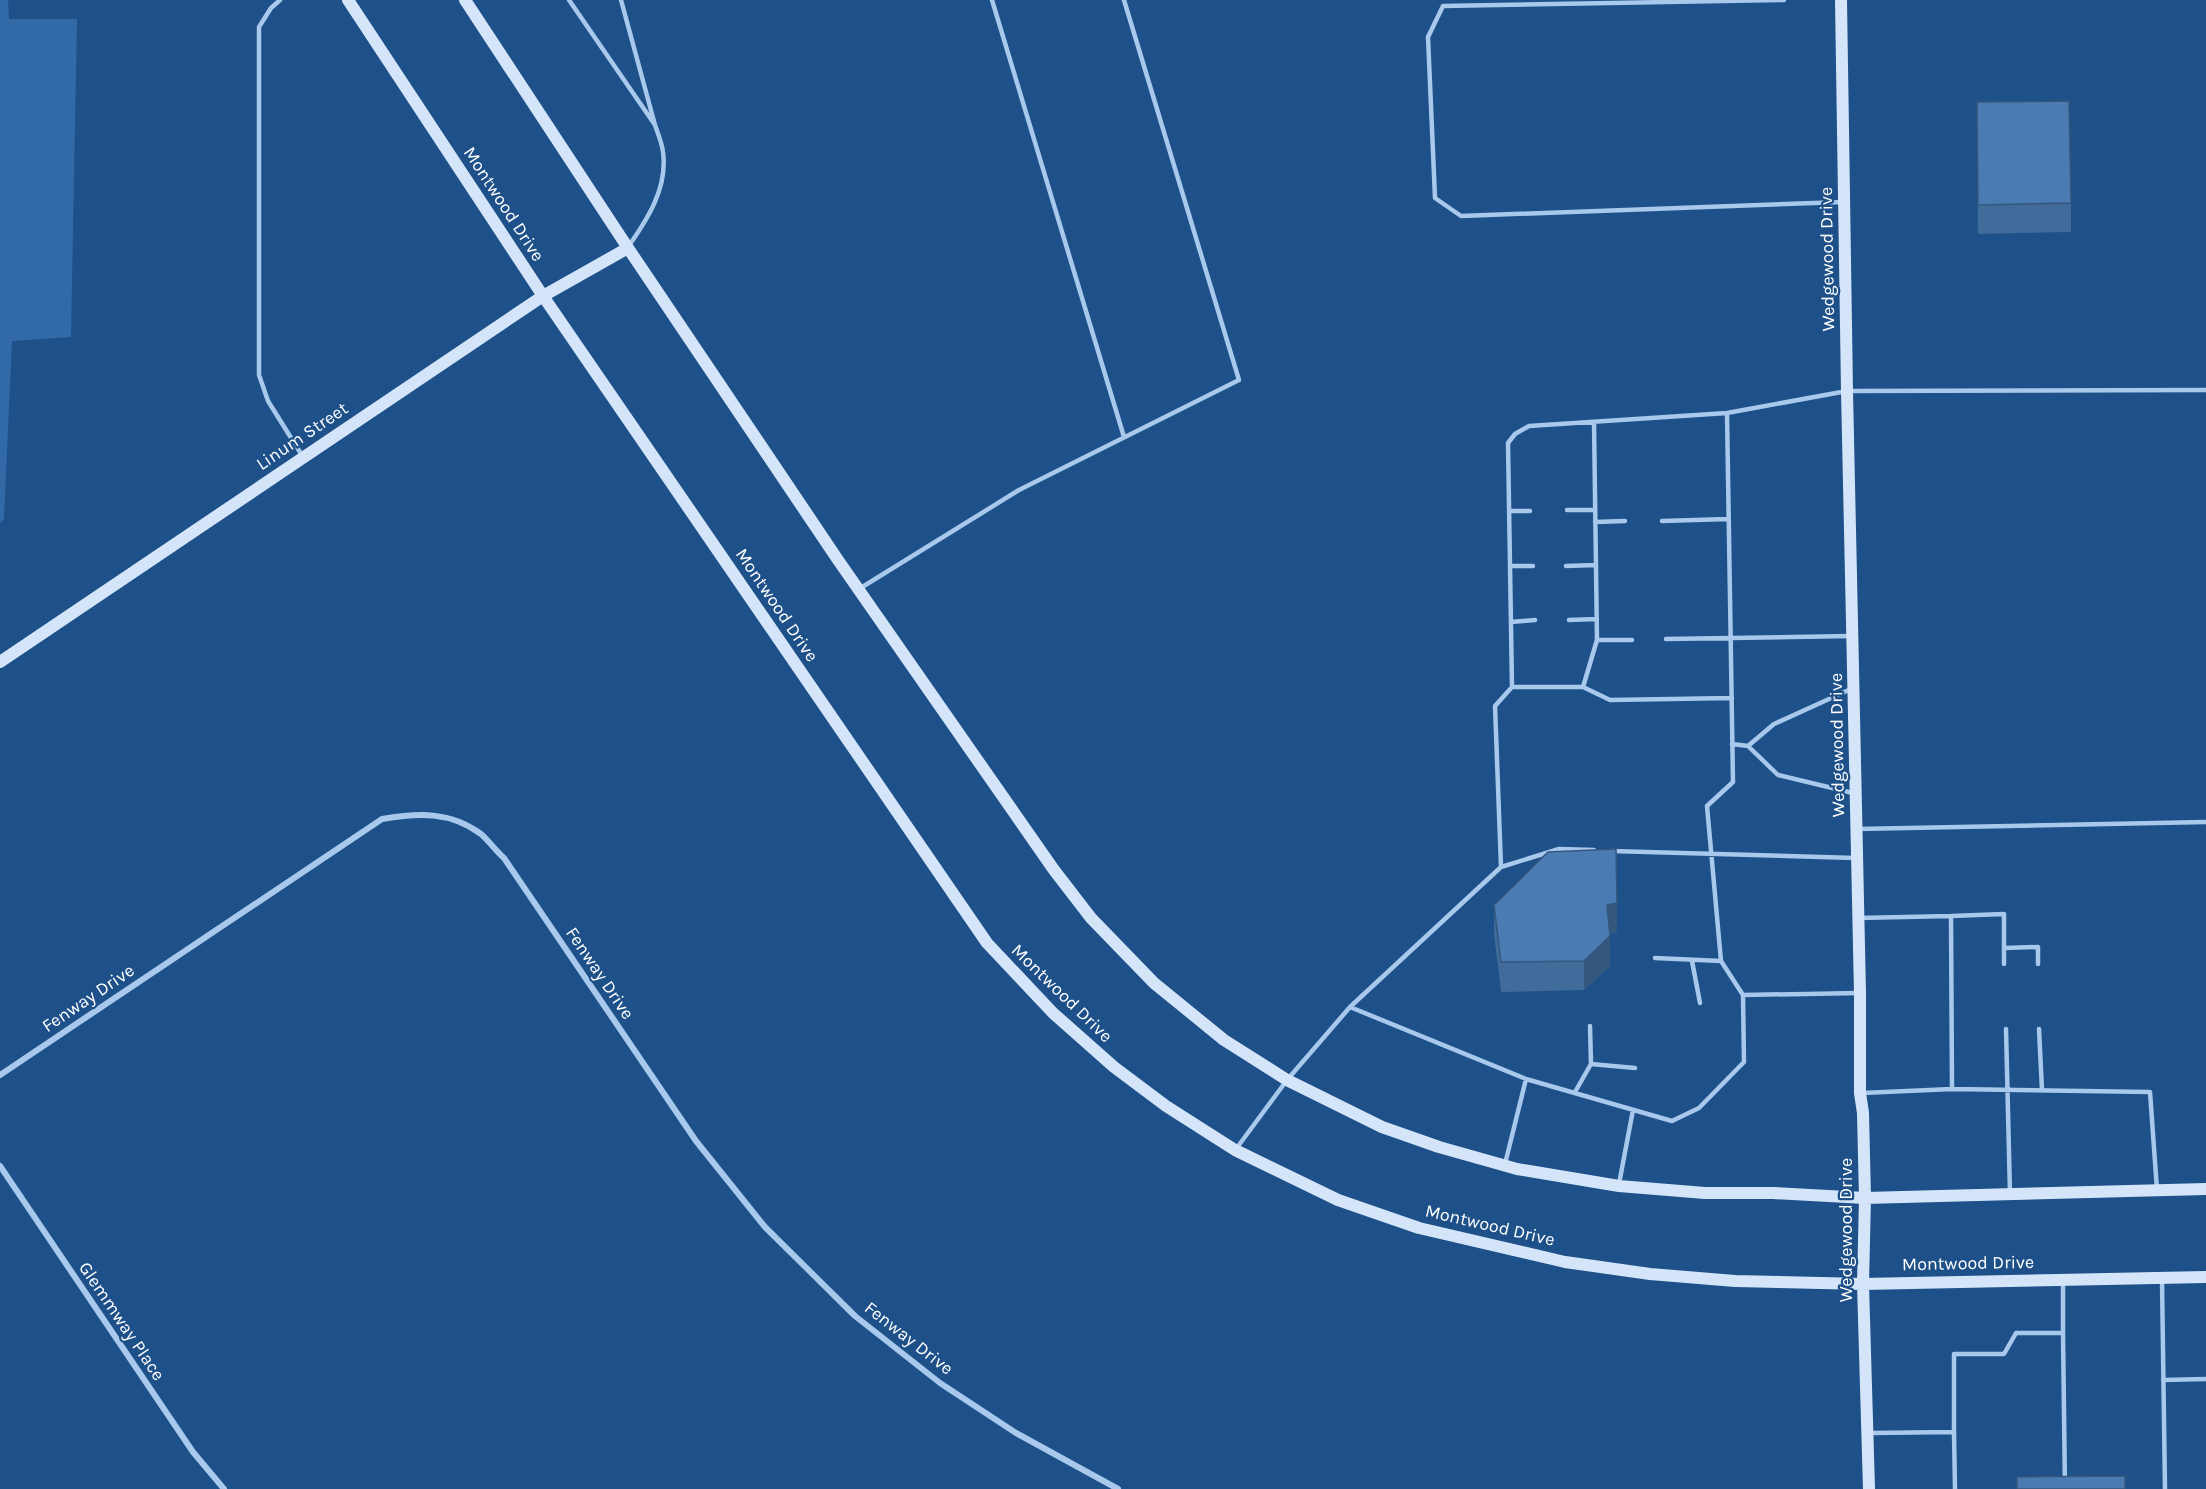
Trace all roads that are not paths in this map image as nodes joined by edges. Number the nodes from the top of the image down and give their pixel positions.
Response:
1 (280, 0) edge
2 (348, 0) edge
3 (465, 0) edge
4 (569, 0) edge
5 (621, 0) edge
6 (992, 0) edge
7 (1124, 0) edge
8 (1784, 0) edge
9 (1841, 0) edge
10 (655, 125) junction
11 (1844, 202) junction
12 (628, 248) junction
13 (543, 296) junction
14 (2206, 390) edge
15 (1846, 391) junction
16 (1726, 413) junction
17 (1594, 422) junction
18 (1124, 437) junction
19 (303, 457) junction
20 (1567, 510) dead end
21 (1595, 510) junction
22 (1509, 511) junction
23 (1530, 511) dead end
24 (1728, 519) junction
25 (1625, 521) dead end
26 (1662, 521) dead end
27 (1595, 522) junction
28 (1595, 565) junction
29 (1510, 566) junction
30 (1533, 566) dead end
31 (1566, 566) dead end
32 (858, 589) junction
33 (1597, 619) junction
34 (1535, 620) dead end
35 (1569, 620) dead end
36 (1511, 622) junction
37 (1852, 636) junction
38 (1731, 637) junction
39 (1666, 639) dead end
40 (1597, 640) junction
41 (1632, 640) dead end
42 (0, 662) edge
43 (1512, 687) junction
44 (1583, 687) junction
45 (1854, 688) junction
46 (1732, 698) junction
47 (1732, 744) junction
48 (1748, 746) junction
49 (1856, 793) junction
50 (2206, 822) edge
51 (1857, 829) junction
52 (1712, 854) junction
53 (1857, 858) junction
54 (1501, 867) junction
55 (1951, 916) junction
56 (1858, 918) junction
57 (2004, 948) junction
58 (1655, 958) dead end
59 (1692, 962) junction
60 (1721, 962) junction
61 (2004, 963) dead end
62 (2038, 963) dead end
63 (1860, 993) junction
64 (1743, 995) junction
65 (1700, 1003) dead end
66 (1350, 1007) junction
67 (1590, 1026) dead end
68 (2006, 1029) dead end
69 (2039, 1029) dead end
70 (1591, 1064) junction
71 (1635, 1068) dead end
72 (0, 1075) edge
73 (1526, 1079) junction
74 (1287, 1080) junction
75 (1952, 1089) junction
76 (2042, 1090) junction
77 (2007, 1091) junction
78 (1575, 1092) junction
79 (1860, 1093) junction
80 (1633, 1110) junction
81 (1235, 1150) junction
82 (0, 1166) edge
83 (1505, 1166) junction
84 (1619, 1186) junction
85 (2206, 1189) edge
86 (2157, 1190) junction
87 (2010, 1194) junction
88 (1865, 1198) junction
89 (2206, 1276) edge
90 (2162, 1277) junction
91 (2063, 1279) junction
92 (1863, 1284) junction
93 (2063, 1333) junction
94 (2206, 1379) edge
95 (2163, 1380) junction
96 (1954, 1432) junction
97 (1867, 1433) junction
98 (224, 1489) edge
99 (1118, 1489) edge
100 (1869, 1489) edge
101 (1955, 1489) edge
102 (2065, 1489) edge
103 (2165, 1489) edge

1 - 19 lane
2 - 13 main road, Montwood Drive
3 - 12 main road
4 - 10 lane
5 - 10 lane
6 - 18 lane
7 - 18 lane
8 - 11 lane
9 - 11 main road, Wedgewood Drive
10 - 12 lane
11 - 15 main road, Wedgewood Drive
12 - 13 main road, Linum Street
12 - 32 main road
13 - 19 main road, Linum Street
13 - 81 main road, Montwood Drive
14 - 15 lane
15 - 16 lane
15 - 37 main road, Wedgewood Drive
16 - 17 lane
16 - 24 lane
17 - 21 lane
17 - 22 lane
18 - 32 lane
19 - 42 main road, Linum Street
20 - 21 lane
21 - 27 lane
22 - 23 lane
22 - 29 lane
24 - 26 lane
24 - 38 lane
25 - 27 lane
27 - 28 lane
28 - 31 lane
28 - 33 lane
29 - 30 lane
29 - 36 lane
32 - 74 main road
33 - 35 lane
33 - 40 lane
34 - 36 lane
36 - 43 lane
37 - 38 lane
37 - 45 main road, Wedgewood Drive
38 - 39 lane
38 - 46 lane
40 - 41 lane
40 - 44 lane
43 - 44 lane
43 - 54 lane
44 - 46 lane
45 - 48 lane
45 - 49 main road, Wedgewood Drive
46 - 47 lane
47 - 48 lane
47 - 52 lane
48 - 49 lane
49 - 51 main road, Wedgewood Drive
50 - 51 lane
51 - 53 main road, Wedgewood Drive
52 - 53 lane
52 - 54 lane
52 - 60 lane
53 - 56 main road, Wedgewood Drive
54 - 66 lane
55 - 56 lane
55 - 57 lane
55 - 75 lane
56 - 63 main road, Wedgewood Drive
57 - 61 lane
57 - 62 lane
58 - 59 lane
59 - 60 lane
59 - 65 lane
60 - 64 lane
63 - 64 lane
63 - 79 main road, Wedgewood Drive
64 - 80 lane
66 - 73 lane
66 - 74 lane
67 - 70 lane
68 - 77 lane
69 - 76 lane
70 - 71 lane
70 - 78 lane
72 - 99 street, Fenway Drive
73 - 78 lane
73 - 83 lane
74 - 81 lane
74 - 83 main road
75 - 77 lane
75 - 79 lane
76 - 77 lane
76 - 86 lane
77 - 87 lane
78 - 80 lane
79 - 88 main road, Wedgewood Drive
80 - 84 lane
81 - 92 main road, Montwood Drive
82 - 98 street, Glemmway Place
83 - 84 main road
84 - 88 main road
85 - 86 main road
86 - 87 main road
87 - 88 main road
88 - 92 main road, Wedgewood Drive
89 - 90 main road, Montwood Drive
90 - 91 main road, Montwood Drive
90 - 95 lane
91 - 92 main road, Montwood Drive
91 - 93 lane
92 - 97 main road, Wedgewood Drive
93 - 96 lane
93 - 102 lane
94 - 95 lane
95 - 103 lane
96 - 97 lane
96 - 101 lane
97 - 100 main road, Wedgewood Drive

